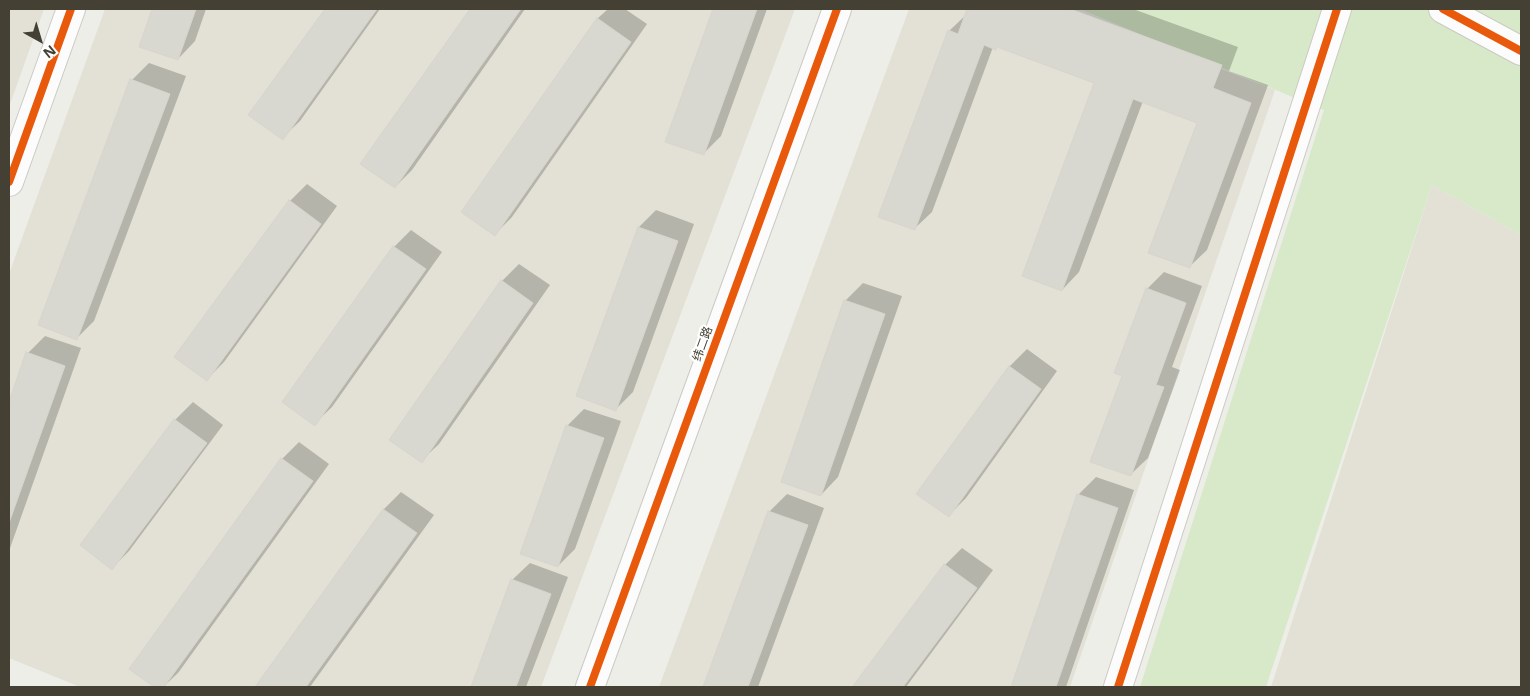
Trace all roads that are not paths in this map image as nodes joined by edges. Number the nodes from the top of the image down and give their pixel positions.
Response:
1 (71, 9) edge
2 (837, 9) edge
3 (1337, 9) edge
4 (1443, 9) edge
5 (1521, 51) edge
6 (9, 182) edge
7 (590, 687) edge
8 (1118, 687) edge

1 - 6 street
2 - 7 street, 纬二路
3 - 8 street
4 - 5 street

